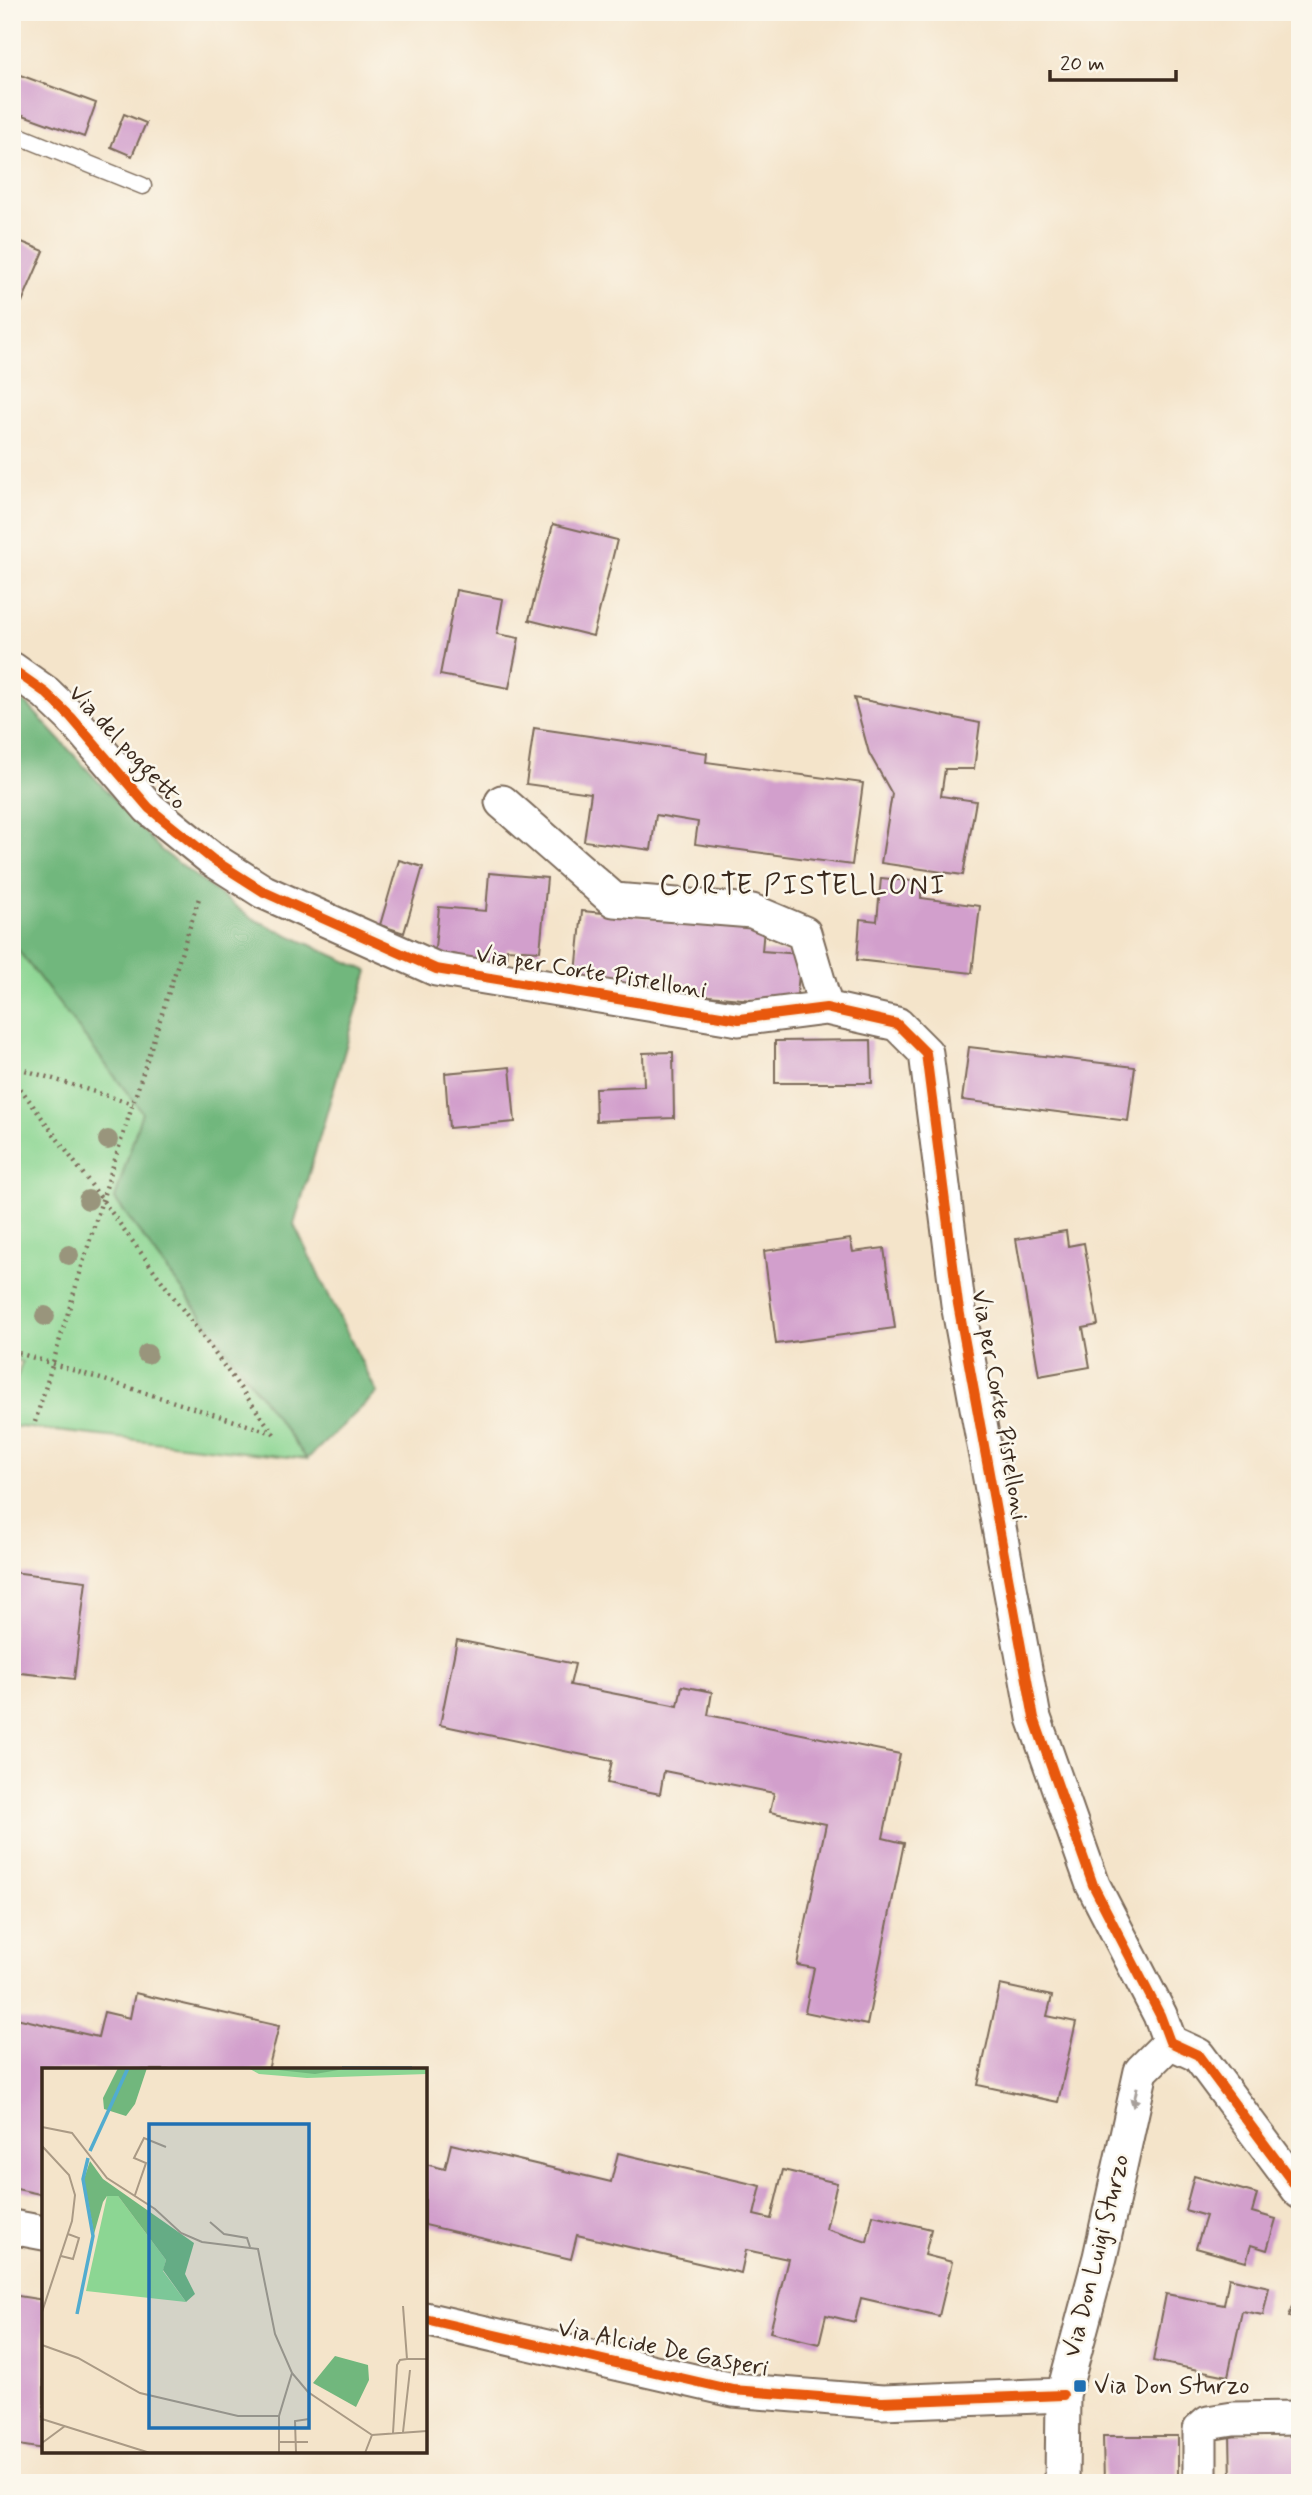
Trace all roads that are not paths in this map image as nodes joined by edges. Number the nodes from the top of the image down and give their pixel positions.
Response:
1 (12, 133) edge
2 (143, 186) dead end
3 (12, 669) edge
4 (502, 802) dead end
5 (436, 969) joint
6 (826, 1008) junction
7 (1170, 2042) junction
8 (1300, 2192) edge
9 (12, 2227) edge
10 (42, 2233) edge
11 (427, 2319) edge
12 (1063, 2395) junction
13 (1300, 2418) edge
14 (1062, 2483) edge
15 (1200, 2483) edge

1 - 2 lane
3 - 5 street, Via del poggetto
4 - 6 street
5 - 6 street, Via per Corte Pistelloni
6 - 7 street, Via per Corte Pistelloni
7 - 8 street
7 -> 12 street, Via Don Luigi Sturzo
9 - 10 street
11 - 12 street, Via Alcide De Gasperi
12 - 14 street, Via Don Luigi Sturzo
13 - 15 street

